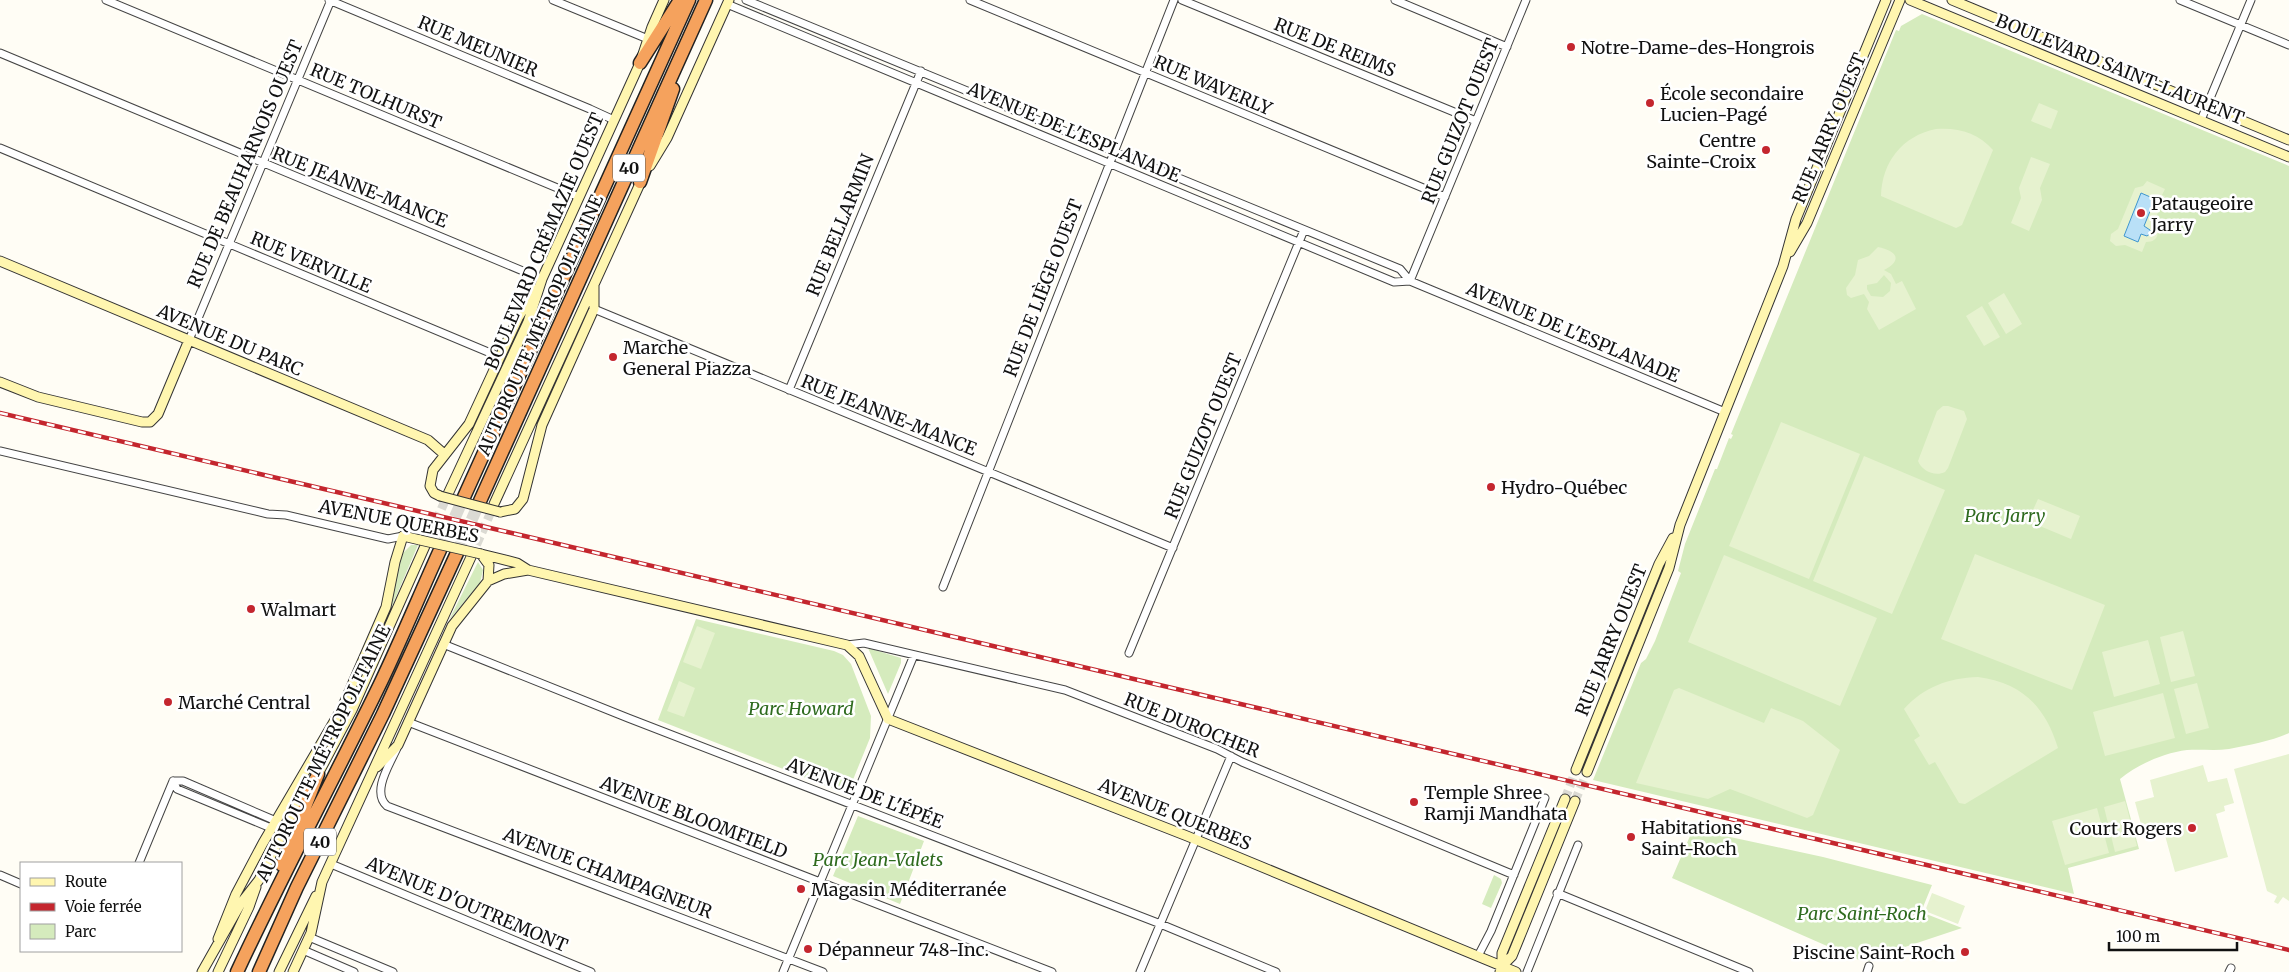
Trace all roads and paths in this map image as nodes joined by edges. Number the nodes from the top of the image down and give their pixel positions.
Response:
1 (106, 0) edge
2 (330, 0) edge
3 (553, 0) edge
4 (664, 0) edge
5 (680, 0) edge
6 (689, 0) edge
7 (746, 0) edge
8 (970, 0) edge
9 (1174, 0) edge
10 (1182, 0) edge
11 (1395, 0) edge
12 (1526, 0) edge
13 (1886, 0) edge
14 (1900, 0) edge
15 (1910, 0) edge
16 (1952, 0) edge
17 (2180, 0) edge
18 (2251, 0) edge
19 (705, 1) edge
20 (728, 2) edge
21 (2241, 25) junction
22 (648, 39) junction
23 (2289, 45) edge
24 (1507, 47) junction
25 (0, 54) edge
26 (640, 63) junction
27 (921, 72) junction
28 (1146, 73) junction
29 (298, 80) junction
30 (916, 82) junction
31 (2207, 106) junction
32 (614, 120) junction
33 (2200, 120) junction
34 (1476, 121) junction
35 (2289, 140) edge
36 (0, 148) edge
37 (1115, 151) junction
38 (2289, 157) edge
39 (263, 163) junction
40 (1110, 164) junction
41 (640, 182) junction
42 (579, 197) junction
43 (1445, 197) junction
44 (1304, 230) junction
45 (1299, 242) junction
46 (229, 244) junction
47 (0, 261) edge
48 (1783, 266) junction
49 (542, 279) junction
50 (1410, 281) junction
51 (594, 282) junction
52 (594, 309) junction
53 (189, 340) junction
54 (500, 357) junction
55 (0, 382) edge
56 (789, 390) junction
57 (1725, 412) junction
58 (0, 451) edge
59 (444, 454) junction
60 (988, 472) junction
61 (444, 495) junction
62 (464, 497) tunnel mouth
63 (480, 501) tunnel mouth
64 (497, 508) junction
65 (1680, 525) junction
66 (403, 536) junction
67 (423, 543) junction
68 (1173, 548) junction
69 (440, 550) tunnel mouth
70 (457, 553) tunnel mouth
71 (481, 554) junction
72 (471, 557) tunnel mouth
73 (528, 570) junction
74 (488, 581) junction
75 (943, 587) dead end
76 (443, 644) junction
77 (847, 645) junction
78 (1129, 653) dead end
79 (914, 655) junction
80 (888, 719) junction
81 (408, 722) junction
82 (398, 745) junction
83 (1231, 756) junction
84 (1576, 770) tunnel mouth
85 (372, 772) junction
86 (1587, 772) tunnel mouth
87 (318, 774) junction
88 (1545, 798) dead end
89 (1564, 799) tunnel mouth
90 (1575, 801) tunnel mouth
91 (852, 804) junction
92 (273, 824) junction
93 (1196, 839) junction
94 (1578, 845) dead end
95 (138, 862) edge
96 (331, 864) junction
97 (0, 875) edge
98 (1514, 875) junction
99 (258, 880) junction
100 (322, 882) junction
101 (820, 882) junction
102 (20, 884) edge
103 (1558, 893) junction
104 (272, 896) junction
105 (1160, 924) junction
106 (309, 937) junction
107 (303, 950) junction
108 (214, 951) junction
109 (1478, 956) junction
110 (788, 958) junction
111 (1501, 969) edge
112 (202, 972) edge
113 (218, 972) edge
114 (237, 972) edge
115 (260, 972) edge
116 (279, 972) edge
117 (293, 972) edge
118 (354, 972) edge
119 (393, 972) edge
120 (591, 972) edge
121 (783, 972) edge
122 (823, 972) edge
123 (1052, 972) edge
124 (1140, 972) edge
125 (1276, 972) edge
126 (1516, 972) edge
127 (1526, 972) edge
128 (1749, 972) edge

1 - 29 street, RUE TOLHURST
2 - 29 street, RUE DE BEAUHARNOIS OUEST
2 - 32 street, RUE MEUNIER
3 - 22 street
4 - 22 main road, BOULEVARD CRÉMAZIE OUEST
5 - 26 highway
6 - 62 highway, AUTOROUTE MÉTROPOLITAINE / 40
7 - 27 street, AVENUE DE L'ESPLANADE
8 - 28 street, RUE WAVERLY
9 - 28 street, RUE DE LIÈGE OUEST
10 - 34 street, RUE DE REIMS
11 - 24 street
12 - 24 street, RUE GUIZOT OUEST
13 - 48 main road, RUE JARRY OUEST
14 - 48 main road, RUE JARRY OUEST
15 - 33 main road, BOULEVARD SAINT-LAURENT
16 - 31 main road, BOULEVARD SAINT-LAURENT
17 - 21 street
18 - 21 street
19 - 41 highway
19 - 63 highway, AUTOROUTE MÉTROPOLITAINE / 40
20 - 30 street, AVENUE DE L'ESPLANADE
20 - 41 main road
21 - 23 street
21 - 31 street
22 - 26 main road, BOULEVARD CRÉMAZIE OUEST
24 - 34 street, RUE GUIZOT OUEST
25 - 39 street, RUE JEANNE-MANCE
26 - 32 main road, BOULEVARD CRÉMAZIE OUEST
27 - 30 street, RUE BELLARMIN
27 - 37 street, AVENUE DE L'ESPLANADE
28 - 37 street, RUE DE LIÈGE OUEST
28 - 43 street, RUE WAVERLY
29 - 39 street, RUE DE BEAUHARNOIS OUEST
29 - 42 street, RUE TOLHURST
30 - 40 street, AVENUE DE L'ESPLANADE
30 - 56 street, RUE BELLARMIN
31 - 33 street
31 - 35 main road, BOULEVARD SAINT-LAURENT
32 - 42 main road, BOULEVARD CRÉMAZIE OUEST
33 - 38 main road, BOULEVARD SAINT-LAURENT
34 - 43 street, RUE GUIZOT OUEST
36 - 46 street, RUE VERVILLE
37 - 40 street, RUE DE LIÈGE OUEST
37 - 44 street, AVENUE DE L'ESPLANADE
39 - 46 street, RUE DE BEAUHARNOIS OUEST
39 - 49 street, RUE JEANNE-MANCE
40 - 45 street, AVENUE DE L'ESPLANADE
40 - 60 street, RUE DE LIÈGE OUEST
41 - 51 main road
42 - 49 main road, BOULEVARD CRÉMAZIE OUEST
43 - 50 street, RUE GUIZOT OUEST
44 - 45 street, RUE GUIZOT OUEST
44 - 50 street, AVENUE DE L'ESPLANADE
45 - 50 street, AVENUE DE L'ESPLANADE
45 - 68 street, RUE GUIZOT OUEST
46 - 53 street, RUE DE BEAUHARNOIS OUEST
46 - 54 street, RUE VERVILLE
47 - 53 main road, AVENUE DU PARC
48 - 57 main road, RUE JARRY OUEST
49 - 54 main road, BOULEVARD CRÉMAZIE OUEST
49 - 61 main road, BOULEVARD CRÉMAZIE OUEST
50 - 57 street, AVENUE DE L'ESPLANADE
51 - 52 main road
51 - 64 main road
52 - 56 street, RUE JEANNE-MANCE
52 - 64 main road
53 - 55 main road, RUE DE BEAUHARNOIS OUEST
53 - 59 main road, AVENUE DU PARC
54 - 59 main road, BOULEVARD CRÉMAZIE OUEST
56 - 60 street, RUE JEANNE-MANCE
57 - 65 main road, RUE JARRY OUEST
58 - 66 street, AVENUE QUERBES
59 - 61 main road, BOULEVARD CRÉMAZIE OUEST
60 - 68 street, RUE JEANNE-MANCE
60 - 75 street, RUE DE LIÈGE OUEST
61 - 64 main road, bridge
65 - 84 main road, RUE JARRY OUEST
65 - 86 main road, RUE JARRY OUEST
66 - 67 main road, AVENUE QUERBES
66 - 92 main road
67 - 71 main road, AVENUE QUERBES, bridge
67 - 87 main road
68 - 78 street, RUE GUIZOT OUEST
69 - 104 highway, AUTOROUTE MÉTROPOLITAINE / 40
70 - 115 highway, AUTOROUTE MÉTROPOLITAINE / 40
71 - 73 main road, AVENUE QUERBES
71 - 74 main road
72 - 85 main road
73 - 74 main road
73 - 77 main road, AVENUE QUERBES
74 - 76 main road
76 - 81 main road
76 - 91 street, AVENUE DE L'ÉPÉE
77 - 79 street, RUE DUROCHER
77 - 80 main road
79 - 80 street
79 - 83 street, RUE DUROCHER
80 - 91 street
80 - 93 main road, AVENUE QUERBES
81 - 82 main road
81 - 101 street, AVENUE BLOOMFIELD
82 - 85 main road
82 - 110 street, AVENUE CHAMPAGNEUR
83 - 93 street
83 - 98 street, RUE DUROCHER
85 - 96 main road
87 - 99 main road
87 - 104 highway
88 - 98 street
89 - 111 main road
90 - 111 main road
91 - 101 street
91 - 105 street, AVENUE DE L'ÉPÉE
92 - 95 street
92 - 108 main road
93 - 105 street
93 - 109 main road, AVENUE QUERBES
94 - 103 street
96 - 100 main road
96 - 120 street, AVENUE D'OUTREMONT
97 - 102 street
98 - 109 street
99 - 108 main road
99 - 113 main road
100 - 106 main road
100 - 116 main road
101 - 110 street
101 - 123 street, AVENUE BLOOMFIELD
103 - 127 street
103 - 128 street
104 - 114 highway, AUTOROUTE MÉTROPOLITAINE / 40
105 - 124 street
105 - 125 street, AVENUE DE L'ÉPÉE
106 - 107 main road
106 - 119 street
107 - 117 main road
107 - 118 street
108 - 112 main road
109 - 111 main road, AVENUE QUERBES
110 - 121 street
110 - 122 street, AVENUE CHAMPAGNEUR
111 - 126 main road, AVENUE QUERBES

